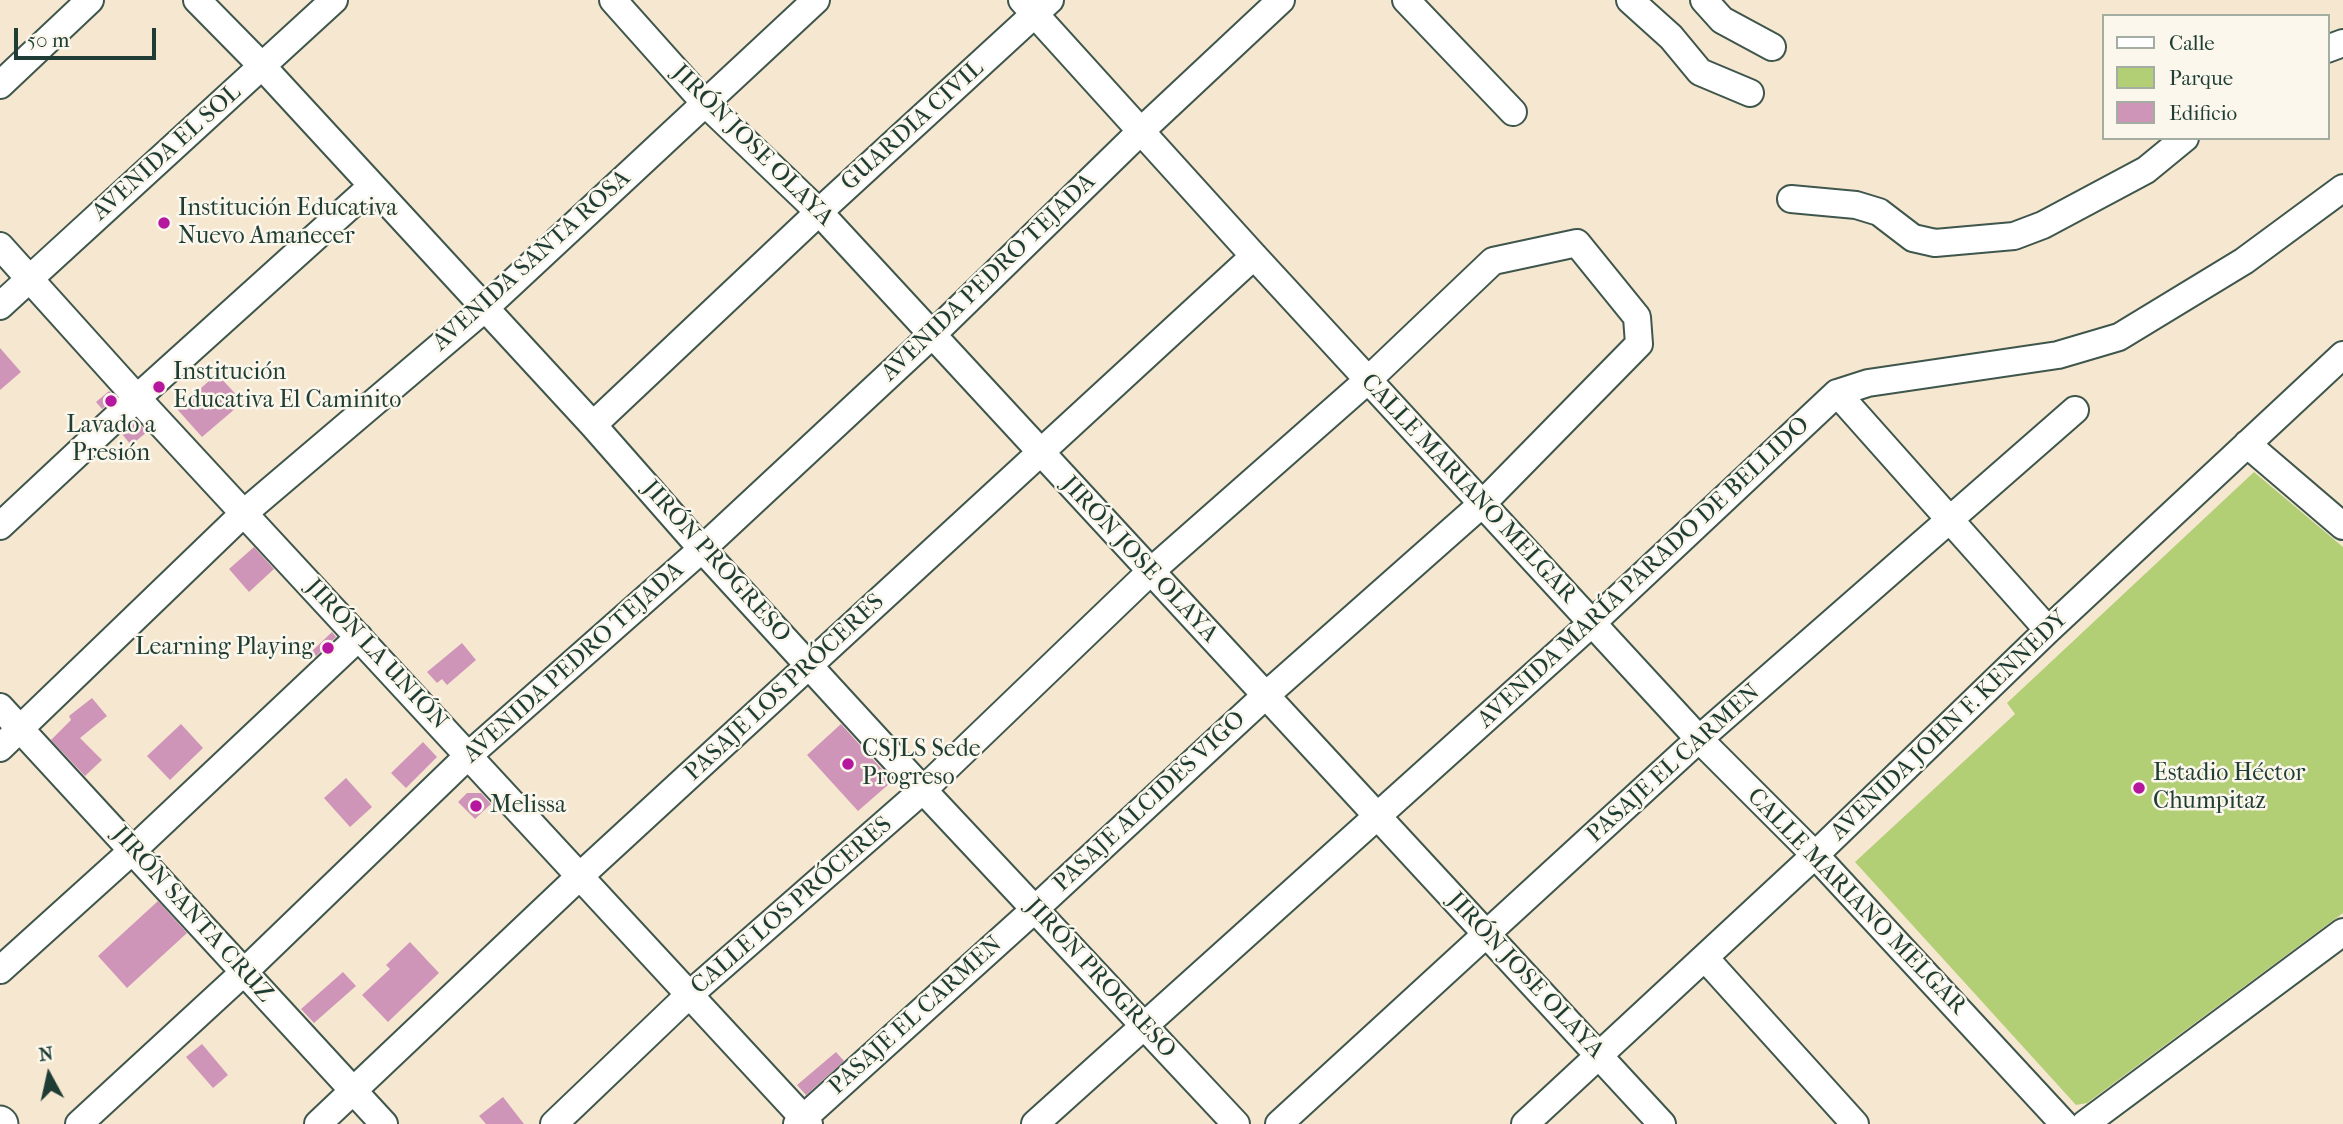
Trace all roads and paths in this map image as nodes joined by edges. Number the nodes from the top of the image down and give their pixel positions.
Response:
1 (90, 0) edge
2 (197, 0) edge
3 (334, 0) edge
4 (613, 0) edge
5 (816, 0) edge
6 (1281, 0) edge
7 (1406, 0) edge
8 (1630, 0) edge
9 (1704, 0) edge
10 (1036, 5) edge
11 (1772, 47) dead end
12 (262, 66) junction
13 (0, 85) edge
14 (1750, 93) dead end
15 (704, 102) junction
16 (1513, 112) dead end
17 (1141, 131) junction
18 (2183, 140) edge
19 (372, 186) junction
20 (2343, 188) edge
21 (1791, 200) dead end
22 (819, 212) junction
23 (0, 246) edge
24 (1254, 256) junction
25 (1493, 261) joint
26 (30, 278) junction
27 (0, 306) edge
28 (484, 309) junction
29 (932, 335) junction
30 (2343, 355) edge
31 (1368, 380) junction
32 (1837, 393) junction
33 (137, 398) junction
34 (2076, 410) dead end
35 (593, 425) junction
36 (2247, 444) junction
37 (1040, 453) junction
38 (1482, 504) junction
39 (244, 513) junction
40 (1950, 520) junction
41 (0, 526) edge
42 (2343, 526) edge
43 (702, 549) junction
44 (1150, 572) junction
45 (1592, 624) junction
46 (2048, 630) junction
47 (359, 637) junction
48 (810, 665) junction
49 (1265, 696) junction
50 (0, 707) edge
51 (21, 729) junction
52 (1699, 739) junction
53 (0, 748) edge
54 (469, 755) junction
55 (923, 790) junction
56 (1377, 818) junction
57 (133, 850) junction
58 (1815, 855) junction
59 (580, 876) junction
60 (1035, 909) junction
61 (2343, 932) edge
62 (1486, 936) junction
63 (1705, 958) junction
64 (0, 970) edge
65 (243, 973) junction
66 (689, 995) junction
67 (1144, 1026) junction
68 (1600, 1056) junction
69 (353, 1091) junction
70 (803, 1122) edge
71 (79, 1124) edge
72 (318, 1124) edge
73 (384, 1124) edge
74 (554, 1124) edge
75 (1035, 1124) edge
76 (1236, 1124) edge
77 (1279, 1124) edge
78 (1525, 1124) edge
79 (1662, 1124) edge
80 (1856, 1124) edge
81 (2064, 1124) edge
82 (2085, 1124) edge

1 - 13 street
2 - 12 street, JIRÓN PROGRESO
3 - 12 street, AVENIDA EL SOL
4 - 15 street, JIRÓN JOSE OLAYA
5 - 15 street, AVENIDA SANTA ROSA
6 - 17 street, AVENIDA PEDRO TEJADA
7 - 16 street
8 - 14 street
9 - 11 street
10 - 17 street, CALLE MARIANO MELGAR
10 - 22 street, GUARDIA CIVIL
12 - 19 street, JIRÓN PROGRESO
12 - 26 street, AVENIDA EL SOL
15 - 22 street, JIRÓN JOSE OLAYA
15 - 28 street, AVENIDA SANTA ROSA
17 - 24 street, CALLE MARIANO MELGAR
17 - 29 street, AVENIDA PEDRO TEJADA
18 - 21 street
19 - 28 street, JIRÓN PROGRESO
19 - 33 street
20 - 32 street, AVENIDA MARÍA PARADO DE BELLIDO
22 - 29 street, JIRÓN JOSE OLAYA
22 - 35 street, GUARDIA CIVIL
23 - 26 street, JIRÓN LA UNIÓN
24 - 31 street, CALLE MARIANO MELGAR
24 - 37 street, PASAJE LOS PRÓCERES
25 - 31 street, CALLE LOS PRÓCERES
25 - 38 street, PASAJE ALCIDES VIGO
26 - 27 street, AVENIDA EL SOL
26 - 33 street, JIRÓN LA UNIÓN
28 - 35 street, JIRÓN PROGRESO
28 - 39 street, AVENIDA SANTA ROSA
29 - 37 street, JIRÓN JOSE OLAYA
29 - 43 street, AVENIDA PEDRO TEJADA
30 - 36 street, AVENIDA JOHN F. KENNEDY
31 - 38 street, CALLE MARIANO MELGAR
31 - 44 street, CALLE LOS PRÓCERES
32 - 40 street
32 - 45 street, AVENIDA MARÍA PARADO DE BELLIDO
33 - 39 street, JIRÓN LA UNIÓN
33 - 41 street
34 - 40 street, PASAJE EL CARMEN
35 - 43 street, JIRÓN PROGRESO
36 - 42 street
36 - 46 street, AVENIDA JOHN F. KENNEDY
37 - 44 street, JIRÓN JOSE OLAYA
37 - 48 street, PASAJE LOS PRÓCERES
38 - 45 street, CALLE MARIANO MELGAR
38 - 49 street, PASAJE ALCIDES VIGO
39 - 47 street, JIRÓN LA UNIÓN
39 - 51 street, AVENIDA SANTA ROSA
40 - 46 street
40 - 52 street, PASAJE EL CARMEN
43 - 48 street, JIRÓN PROGRESO
43 - 54 street, AVENIDA PEDRO TEJADA
44 - 49 street, JIRÓN JOSE OLAYA
44 - 55 street, CALLE LOS PRÓCERES
45 - 52 street, CALLE MARIANO MELGAR
45 - 56 street, AVENIDA MARÍA PARADO DE BELLIDO
46 - 58 street, AVENIDA JOHN F. KENNEDY
47 - 54 street, JIRÓN LA UNIÓN
47 - 57 street
48 - 55 street, JIRÓN PROGRESO
48 - 59 street, PASAJE LOS PRÓCERES
49 - 56 street, JIRÓN JOSE OLAYA
49 - 60 street, PASAJE ALCIDES VIGO
50 - 51 street, JIRÓN SANTA CRUZ
51 - 53 street, AVENIDA SANTA ROSA
51 - 57 street, JIRÓN SANTA CRUZ
52 - 58 street, CALLE MARIANO MELGAR
52 - 62 street, PASAJE EL CARMEN
54 - 59 street, JIRÓN LA UNIÓN
54 - 65 street, AVENIDA PEDRO TEJADA
55 - 60 street, JIRÓN PROGRESO
55 - 66 street, CALLE LOS PRÓCERES
56 - 62 street, JIRÓN JOSE OLAYA
56 - 67 street, AVENIDA MARÍA PARADO DE BELLIDO
57 - 64 street
57 - 65 street, JIRÓN SANTA CRUZ
58 - 63 street, AVENIDA JOHN F. KENNEDY
58 - 81 street, CALLE MARIANO MELGAR
59 - 66 street, JIRÓN LA UNIÓN
59 - 69 street, PASAJE LOS PRÓCERES
60 - 67 street, JIRÓN PROGRESO
60 - 70 street, PASAJE EL CARMEN
61 - 82 street
62 - 68 street, JIRÓN JOSE OLAYA
62 - 77 street, PASAJE EL CARMEN
63 - 68 street, AVENIDA JOHN F. KENNEDY
63 - 80 street
65 - 69 street, JIRÓN SANTA CRUZ
65 - 71 street, AVENIDA PEDRO TEJADA
66 - 70 street, JIRÓN LA UNIÓN
66 - 74 street, CALLE LOS PRÓCERES
67 - 75 street, AVENIDA MARÍA PARADO DE BELLIDO
67 - 76 street, JIRÓN PROGRESO
68 - 78 street, AVENIDA JOHN F. KENNEDY
68 - 79 street, JIRÓN JOSE OLAYA
69 - 72 street, PASAJE LOS PRÓCERES
69 - 73 street, JIRÓN SANTA CRUZ

